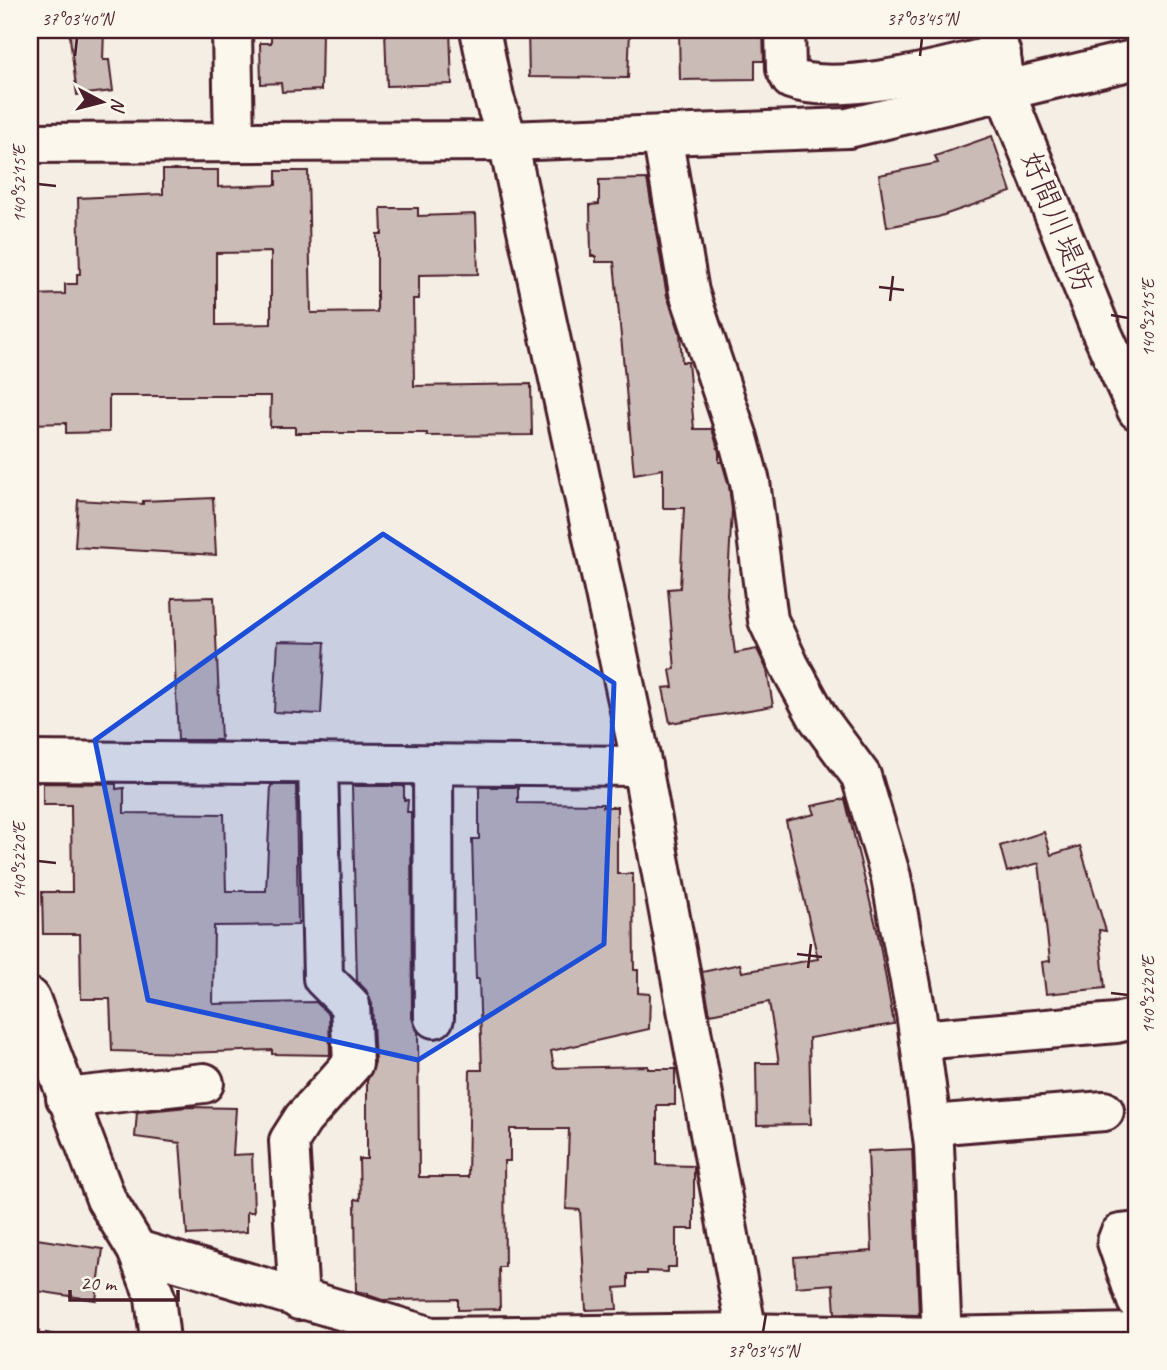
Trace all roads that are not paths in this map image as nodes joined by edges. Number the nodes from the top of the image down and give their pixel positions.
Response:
1 (232, 30) edge
2 (480, 30) edge
3 (785, 30) edge
4 (998, 42) edge
5 (1137, 59) edge
6 (1005, 92) junction
7 (662, 135) junction
8 (508, 141) junction
9 (234, 142) junction
10 (30, 143) edge
11 (1137, 410) edge
12 (30, 761) edge
13 (318, 762) junction
14 (433, 764) junction
15 (642, 766) junction
16 (30, 998) edge
17 (434, 1018) dead end
18 (1137, 1018) edge
19 (920, 1040) junction
20 (204, 1083) dead end
21 (66, 1098) junction
22 (1104, 1111) dead end
23 (931, 1125) junction
24 (1137, 1232) edge
25 (137, 1250) junction
26 (299, 1300) junction
27 (1137, 1301) edge
28 (747, 1333) junction
29 (1137, 1333) edge
30 (937, 1339) edge
31 (160, 1340) edge

1 - 9 street
2 - 8 street
3 - 4 street
4 - 6 street, 好間川堤防
5 - 6 street
6 - 7 street
6 - 11 street, 好間川堤防
7 - 8 street
7 - 19 street
8 - 9 street
8 - 15 street
9 - 10 street
12 - 13 street
13 - 14 street
13 - 26 street
14 - 15 street
14 - 17 street
15 - 28 street
16 - 21 street
18 - 19 street
19 - 23 street
20 - 21 street
21 - 25 street
22 - 23 street
23 - 30 street
24 - 27 street
25 - 26 street
25 - 31 street
26 - 28 street
28 - 30 street
29 - 30 street

